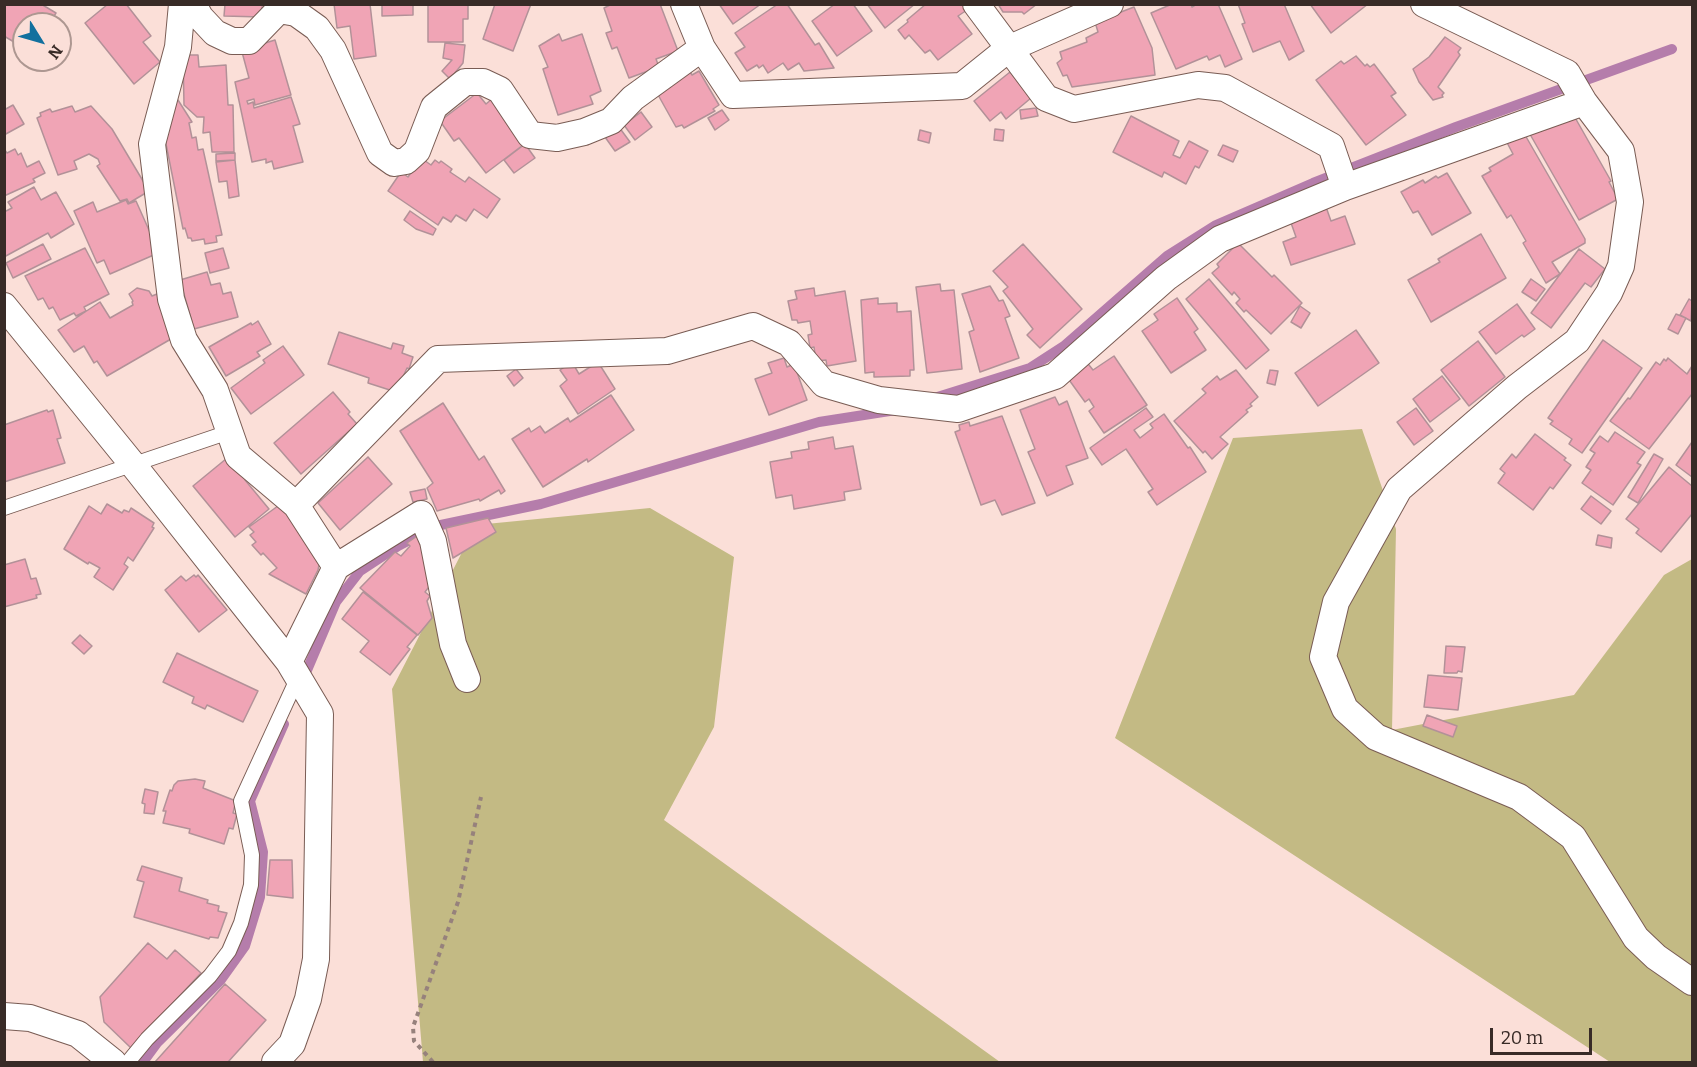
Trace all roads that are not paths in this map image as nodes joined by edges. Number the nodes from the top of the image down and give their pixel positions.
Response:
1 (182, 4) edge
2 (193, 4) edge
3 (684, 4) edge
4 (976, 4) edge
5 (1110, 4) edge
6 (1424, 4) edge
7 (702, 48) junction
8 (1008, 49) junction
9 (1584, 102) junction
10 (1345, 187) junction
11 (4, 306) edge
12 (230, 432) junction
13 (134, 466) junction
14 (296, 505) junction
15 (4, 508) edge
16 (336, 567) junction
17 (293, 670) junction
18 (467, 679) dead end
19 (1692, 982) edge
20 (4, 1016) edge
21 (112, 1062) edge
22 (128, 1062) edge
23 (275, 1062) edge

1 - 12 street
2 - 7 street
3 - 7 street
4 - 8 street
5 - 8 street
6 - 9 street
7 - 8 street
8 - 10 street
9 - 10 street
9 - 19 street
10 - 14 street
11 - 13 street
12 - 13 lane
12 - 14 street
13 - 15 lane
13 - 17 street
14 - 16 street
16 - 17 street
16 - 18 street
17 - 22 lane
17 - 23 street
20 - 21 street

